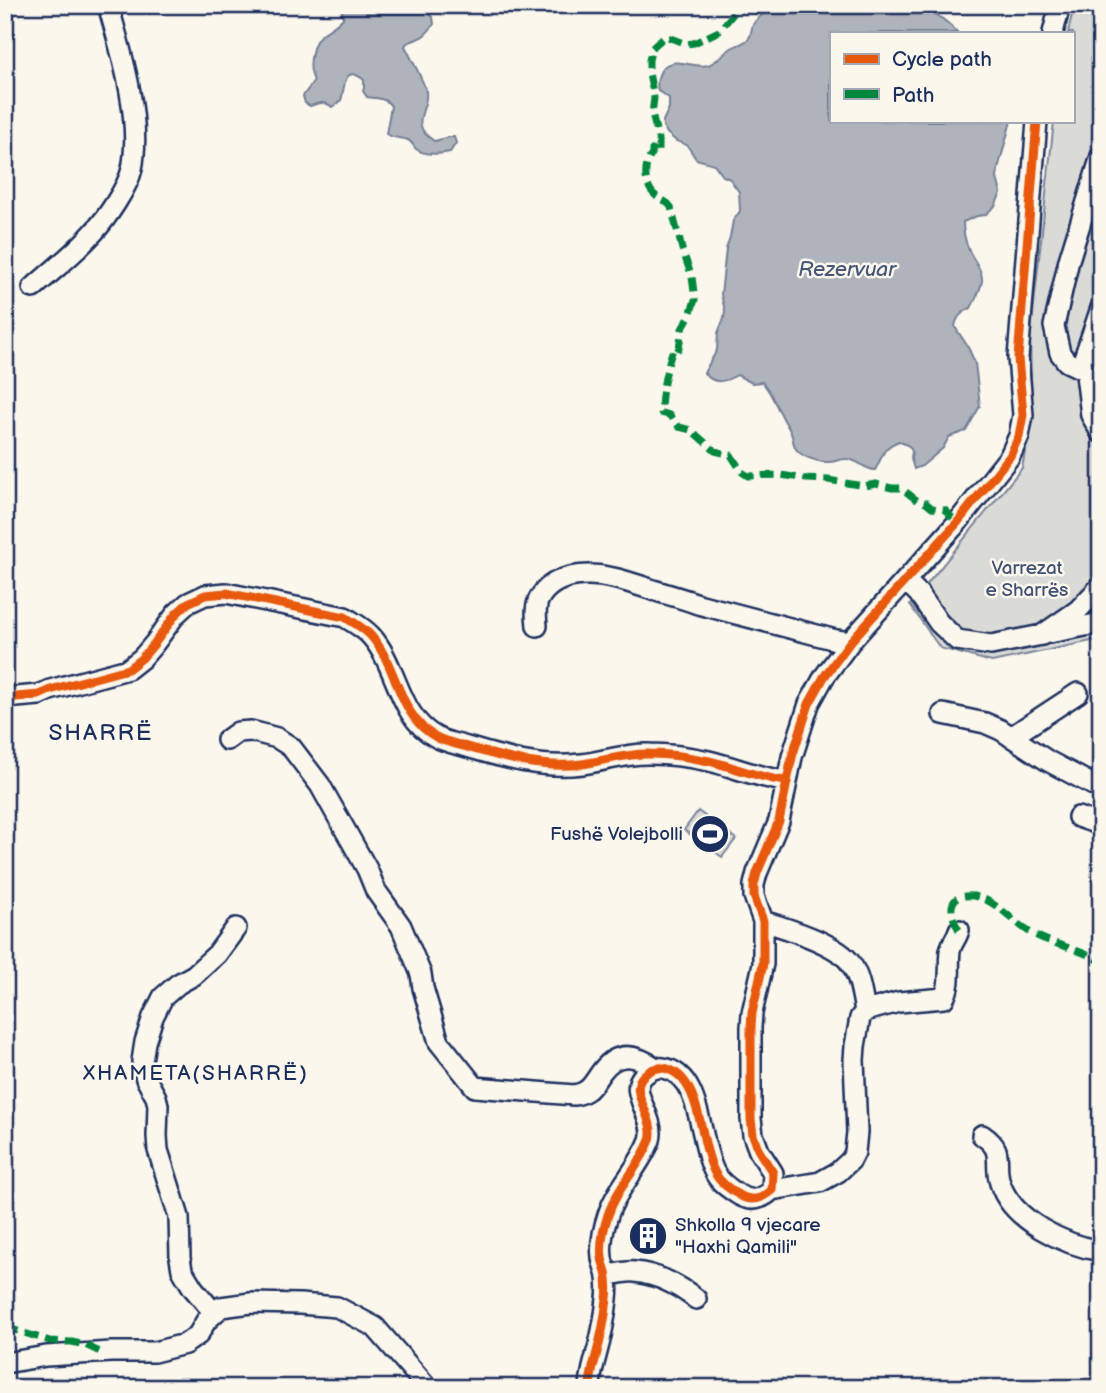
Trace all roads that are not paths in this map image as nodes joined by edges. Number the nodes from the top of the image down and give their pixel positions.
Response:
1 (108, 5) edge
2 (1060, 5) edge
3 (1053, 32) edge
4 (1037, 122) edge
5 (1101, 156) edge
6 (33, 288) dead end
7 (1101, 308) edge
8 (1086, 371) junction
9 (1101, 433) edge
10 (906, 581) junction
11 (1101, 586) edge
12 (1101, 623) edge
13 (537, 626) dead end
14 (1042, 635) junction
15 (850, 642) junction
16 (1077, 693) dead end
17 (5, 698) edge
18 (943, 714) dead end
19 (1011, 737) junction
20 (226, 740) dead end
21 (786, 781) junction
22 (1101, 789) edge
23 (1078, 817) dead end
24 (1101, 825) edge
25 (764, 921) junction
26 (236, 928) dead end
27 (959, 930) dead end
28 (866, 1011) junction
29 (656, 1068) junction
30 (982, 1135) dead end
31 (772, 1190) junction
32 (1101, 1251) edge
33 (607, 1276) junction
34 (696, 1299) dead end
35 (215, 1313) junction
36 (5, 1363) edge
37 (428, 1388) edge
38 (590, 1388) edge

1 - 6 street
2 - 3 street
4 - 10 street
5 - 8 street
7 - 8 street
8 - 9 street
10 - 14 street
10 - 15 street
11 - 14 street
12 - 14 street
13 - 15 street
15 - 21 street
16 - 19 street
17 - 21 street
18 - 19 street
19 - 22 street
20 - 29 street
21 - 25 street
23 - 24 street
25 - 28 street
25 - 31 street
26 - 35 street
27 - 28 street
28 - 31 street
29 - 31 street
29 - 33 street
30 - 32 street
33 - 34 street
33 - 38 street
35 - 36 street
35 - 37 street

